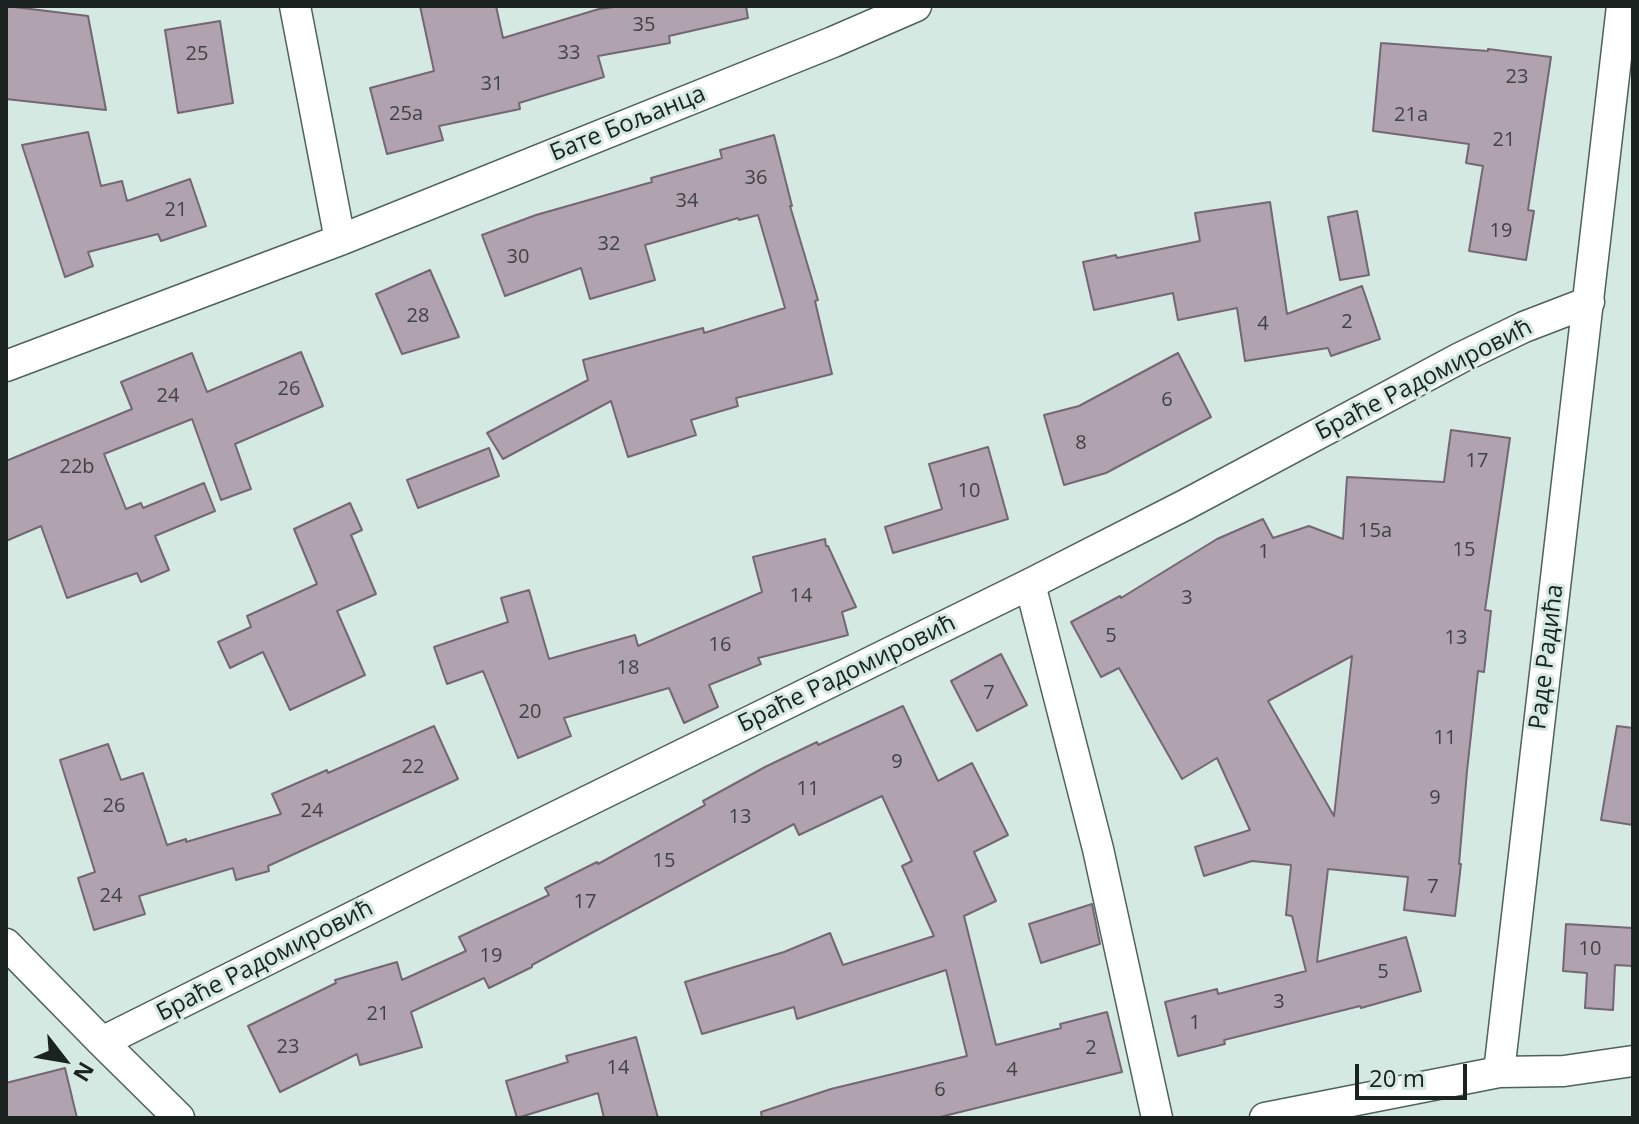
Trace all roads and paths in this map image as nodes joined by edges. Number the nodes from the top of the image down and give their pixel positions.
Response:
1 (295, 6) edge
2 (916, 6) edge
3 (1622, 6) edge
4 (340, 240) junction
5 (1589, 302) junction
6 (6, 366) edge
7 (1030, 584) junction
8 (6, 944) edge
9 (102, 1042) junction
10 (1633, 1061) edge
11 (1499, 1072) junction
12 (179, 1118) edge
13 (1157, 1118) edge
14 (1265, 1118) edge

1 - 4 street
2 - 4 street, Бате Бољанца
3 - 5 street, Раде Радића
4 - 6 street, Бате Бољанца
5 - 7 street, Браће Радомировић
5 - 11 street, Раде Радића
7 - 9 street, Браће Радомировић
7 - 13 street
8 - 9 street
9 - 12 street
10 - 11 street
11 - 14 street

